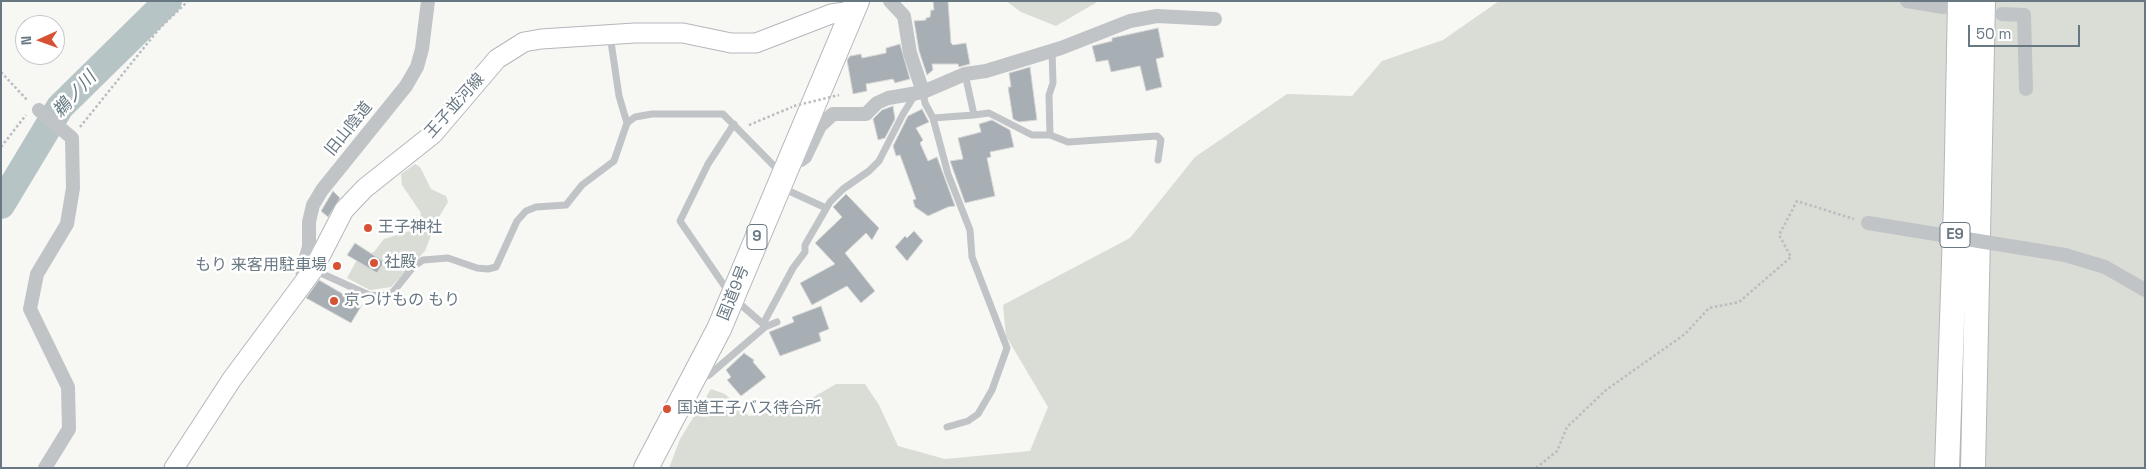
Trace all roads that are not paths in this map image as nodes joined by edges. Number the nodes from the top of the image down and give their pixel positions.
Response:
1 (428, 1) edge
2 (890, 1) edge
3 (1907, 1) edge
4 (1952, 4) edge
5 (855, 6) edge
6 (1992, 7) edge
7 (1215, 19) dead end
8 (610, 35) junction
9 (1052, 50) junction
10 (965, 74) junction
11 (2026, 89) dead end
12 (923, 92) junction
13 (36, 108) road end
14 (974, 115) junction
15 (932, 118) junction
16 (627, 123) junction
17 (734, 124) junction
18 (1050, 136) junction
19 (1158, 160) dead end
20 (786, 168) junction
21 (826, 208) junction
22 (1868, 223) road end
23 (309, 275) junction
24 (2145, 290) edge
25 (732, 297) junction
26 (777, 322) dead end
27 (764, 326) junction
28 (693, 382) junction
29 (947, 427) dead end
30 (45, 468) edge
31 (174, 468) edge
32 (646, 468) edge
33 (1947, 468) edge
34 (1973, 468) edge

1 - 23 street, 旧山陰道
2 - 12 street
3 - 4 street
4 - 33 highway, E9
5 - 8 main road, 王子並河線
5 - 20 highway, 国道9号 / 9
6 - 11 street
6 - 34 highway, E9
7 - 9 street
8 - 16 lane
8 - 23 main road, 王子並河線
9 - 10 street
9 - 18 lane
10 - 12 street
10 - 14 lane
12 - 15 lane
12 - 20 street
12 - 21 lane
13 - 30 street
14 - 15 lane
14 - 18 lane
15 - 29 lane
16 - 17 lane
16 - 23 lane
17 - 20 lane
17 - 25 lane
18 - 19 lane
20 - 21 lane
20 - 25 highway, 国道9号 / 9
21 - 27 lane
22 - 24 street, bridge
23 - 31 main road, 王子並河線
25 - 27 lane
25 - 28 highway, 国道9号 / 9
26 - 27 lane
27 - 28 lane
28 - 32 highway, 国道9号 / 9

